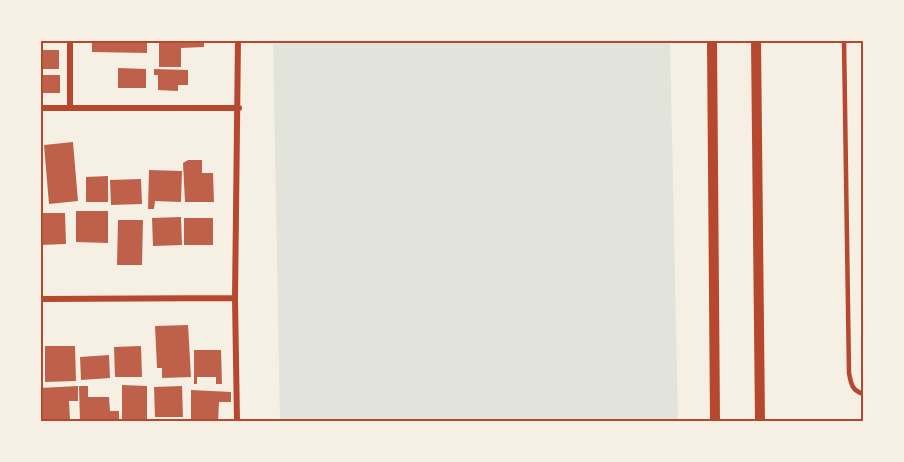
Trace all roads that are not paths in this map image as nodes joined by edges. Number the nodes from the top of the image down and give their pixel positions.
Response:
1 (70, 40) edge
2 (238, 40) edge
3 (712, 40) edge
4 (756, 40) edge
5 (844, 40) edge
6 (40, 108) edge
7 (70, 108) junction
8 (239, 108) junction
9 (235, 298) junction
10 (40, 299) edge
11 (864, 394) edge
12 (237, 422) edge
13 (715, 422) edge
14 (760, 422) edge

1 - 7 street
2 - 8 street
3 - 13 street
4 - 14 street
5 - 11 lane
6 - 7 street
7 - 8 street
8 - 9 street
9 - 10 street
9 - 12 street

